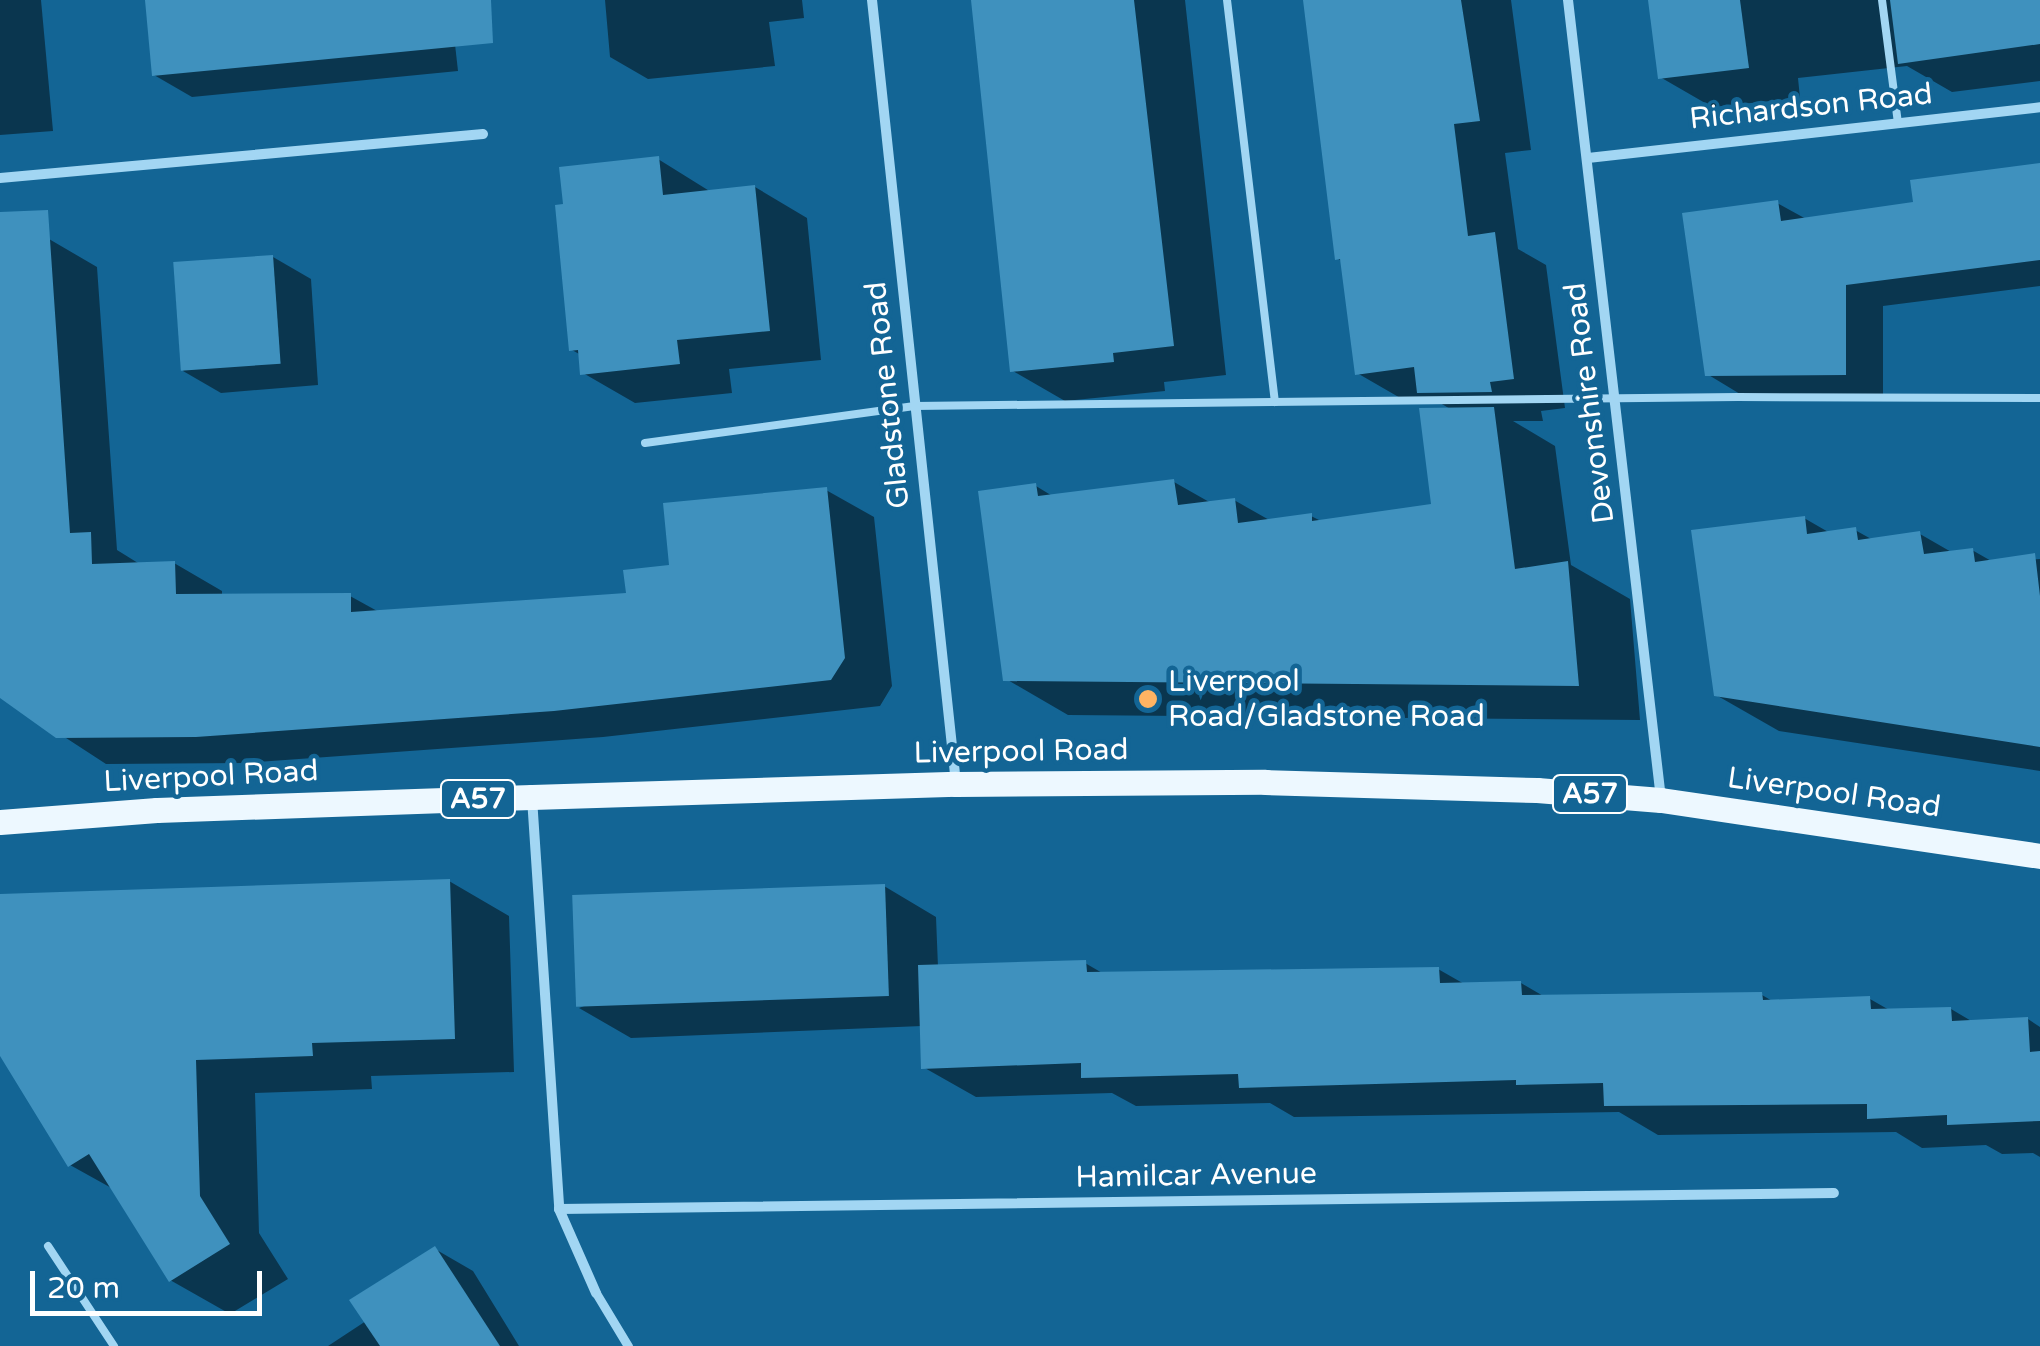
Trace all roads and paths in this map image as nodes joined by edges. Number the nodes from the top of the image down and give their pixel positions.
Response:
1 (872, 0) edge
2 (1227, 0) edge
3 (1568, 0) edge
4 (1882, 0) edge
5 (2040, 107) edge
6 (1898, 123) junction
7 (483, 134) dead end
8 (1588, 158) junction
9 (0, 178) edge
10 (1615, 398) junction
11 (2040, 398) edge
12 (1274, 402) junction
13 (914, 406) junction
14 (645, 443) dead end
15 (956, 784) junction
16 (532, 797) junction
17 (1661, 800) junction
18 (0, 822) edge
19 (2040, 856) edge
20 (1834, 1193) dead end
21 (560, 1210) junction
22 (48, 1246) dead end
23 (596, 1294) joint
24 (114, 1346) edge
25 (628, 1346) edge

1 - 13 street, Gladstone Road
2 - 12 lane
3 - 8 street, Devonshire Road
4 - 6 lane
5 - 6 street, Richardson Road
6 - 8 street, Richardson Road
7 - 9 street
8 - 10 street, Devonshire Road
10 - 11 lane
10 - 12 lane
10 - 17 street, Devonshire Road
12 - 13 lane
13 - 14 lane
13 - 15 street, Gladstone Road
15 - 16 main road, Liverpool Road / A57
15 - 17 main road, Liverpool Road / A57
16 - 18 main road, Liverpool Road / A57
16 - 21 street
17 - 19 main road, Liverpool Road / A57
20 - 21 street, Hamilcar Avenue
21 - 23 street
22 - 24 lane
23 - 25 street

